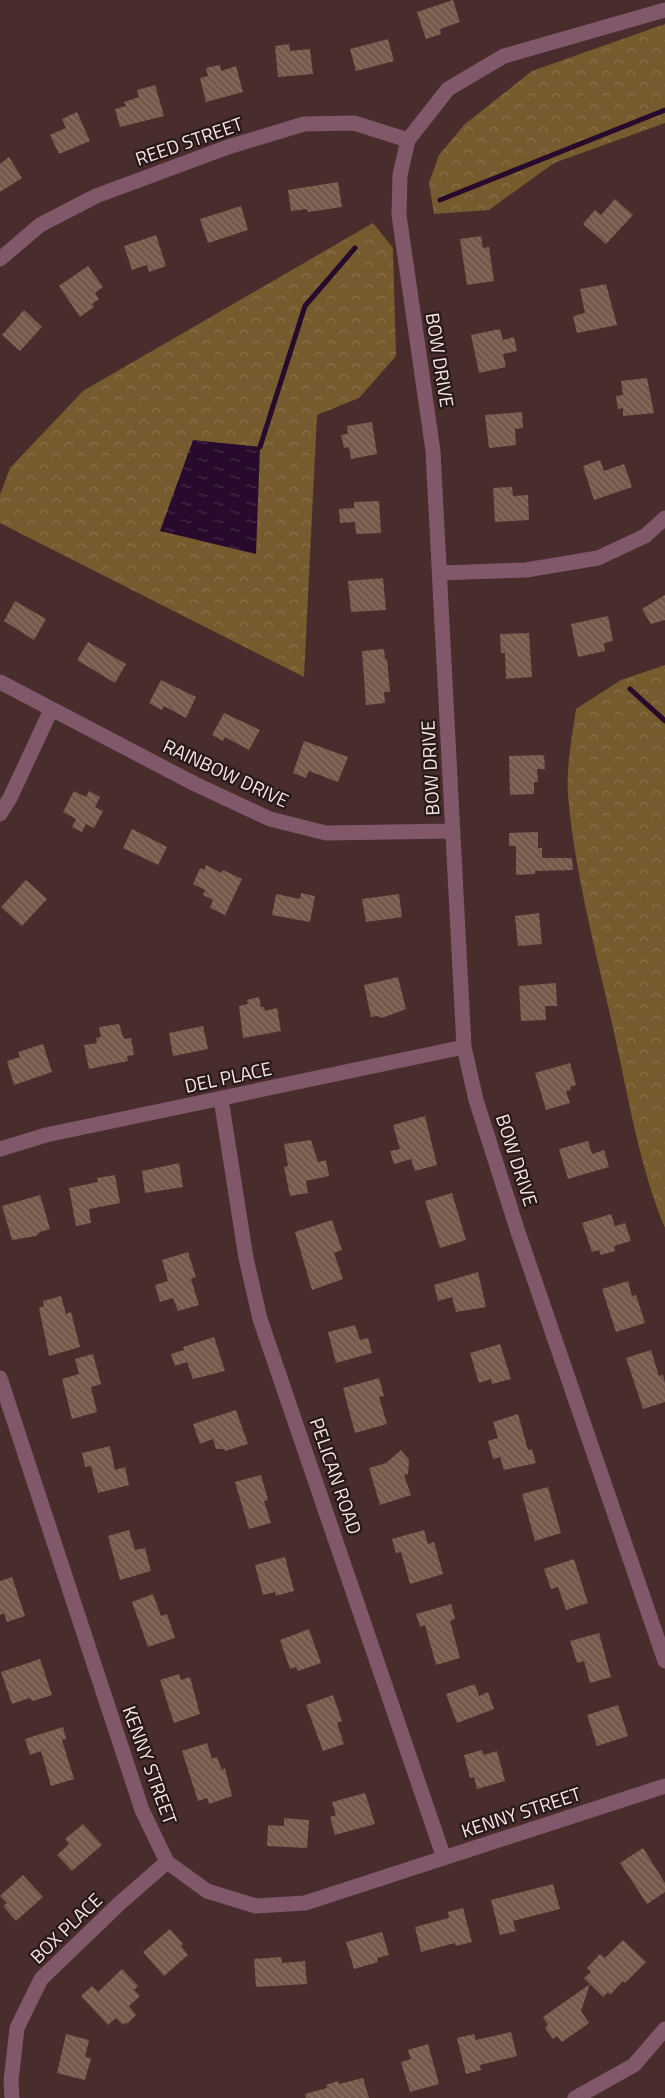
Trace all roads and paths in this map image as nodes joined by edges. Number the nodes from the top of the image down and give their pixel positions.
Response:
1 (665, 10) edge
2 (408, 140) junction
3 (0, 259) edge
4 (665, 518) edge
5 (440, 573) junction
6 (0, 682) edge
7 (51, 710) junction
8 (0, 814) edge
9 (453, 831) junction
10 (464, 1047) junction
11 (221, 1100) junction
12 (0, 1149) edge
13 (0, 1378) edge
14 (7, 1426) edge
15 (665, 1661) edge
16 (665, 1786) edge
17 (444, 1858) junction
18 (167, 1862) junction
19 (665, 2029) edge
20 (12, 2098) edge
21 (575, 2098) edge

1 - 2 street, BOW DRIVE
2 - 3 street, REED STREET
2 - 5 street, BOW DRIVE
4 - 5 street
5 - 9 street, BOW DRIVE
6 - 7 street, RAINBOW DRIVE
7 - 8 street
7 - 9 street, RAINBOW DRIVE
9 - 10 street, BOW DRIVE
10 - 11 street, DEL PLACE
10 - 15 street, BOW DRIVE
11 - 12 street, DEL PLACE
11 - 17 street, PELICAN ROAD
13 - 14 street, KENNY STREET
14 - 18 street, KENNY STREET
16 - 17 street, KENNY STREET
17 - 18 street, KENNY STREET
18 - 20 street, BOX PLACE
19 - 21 street

